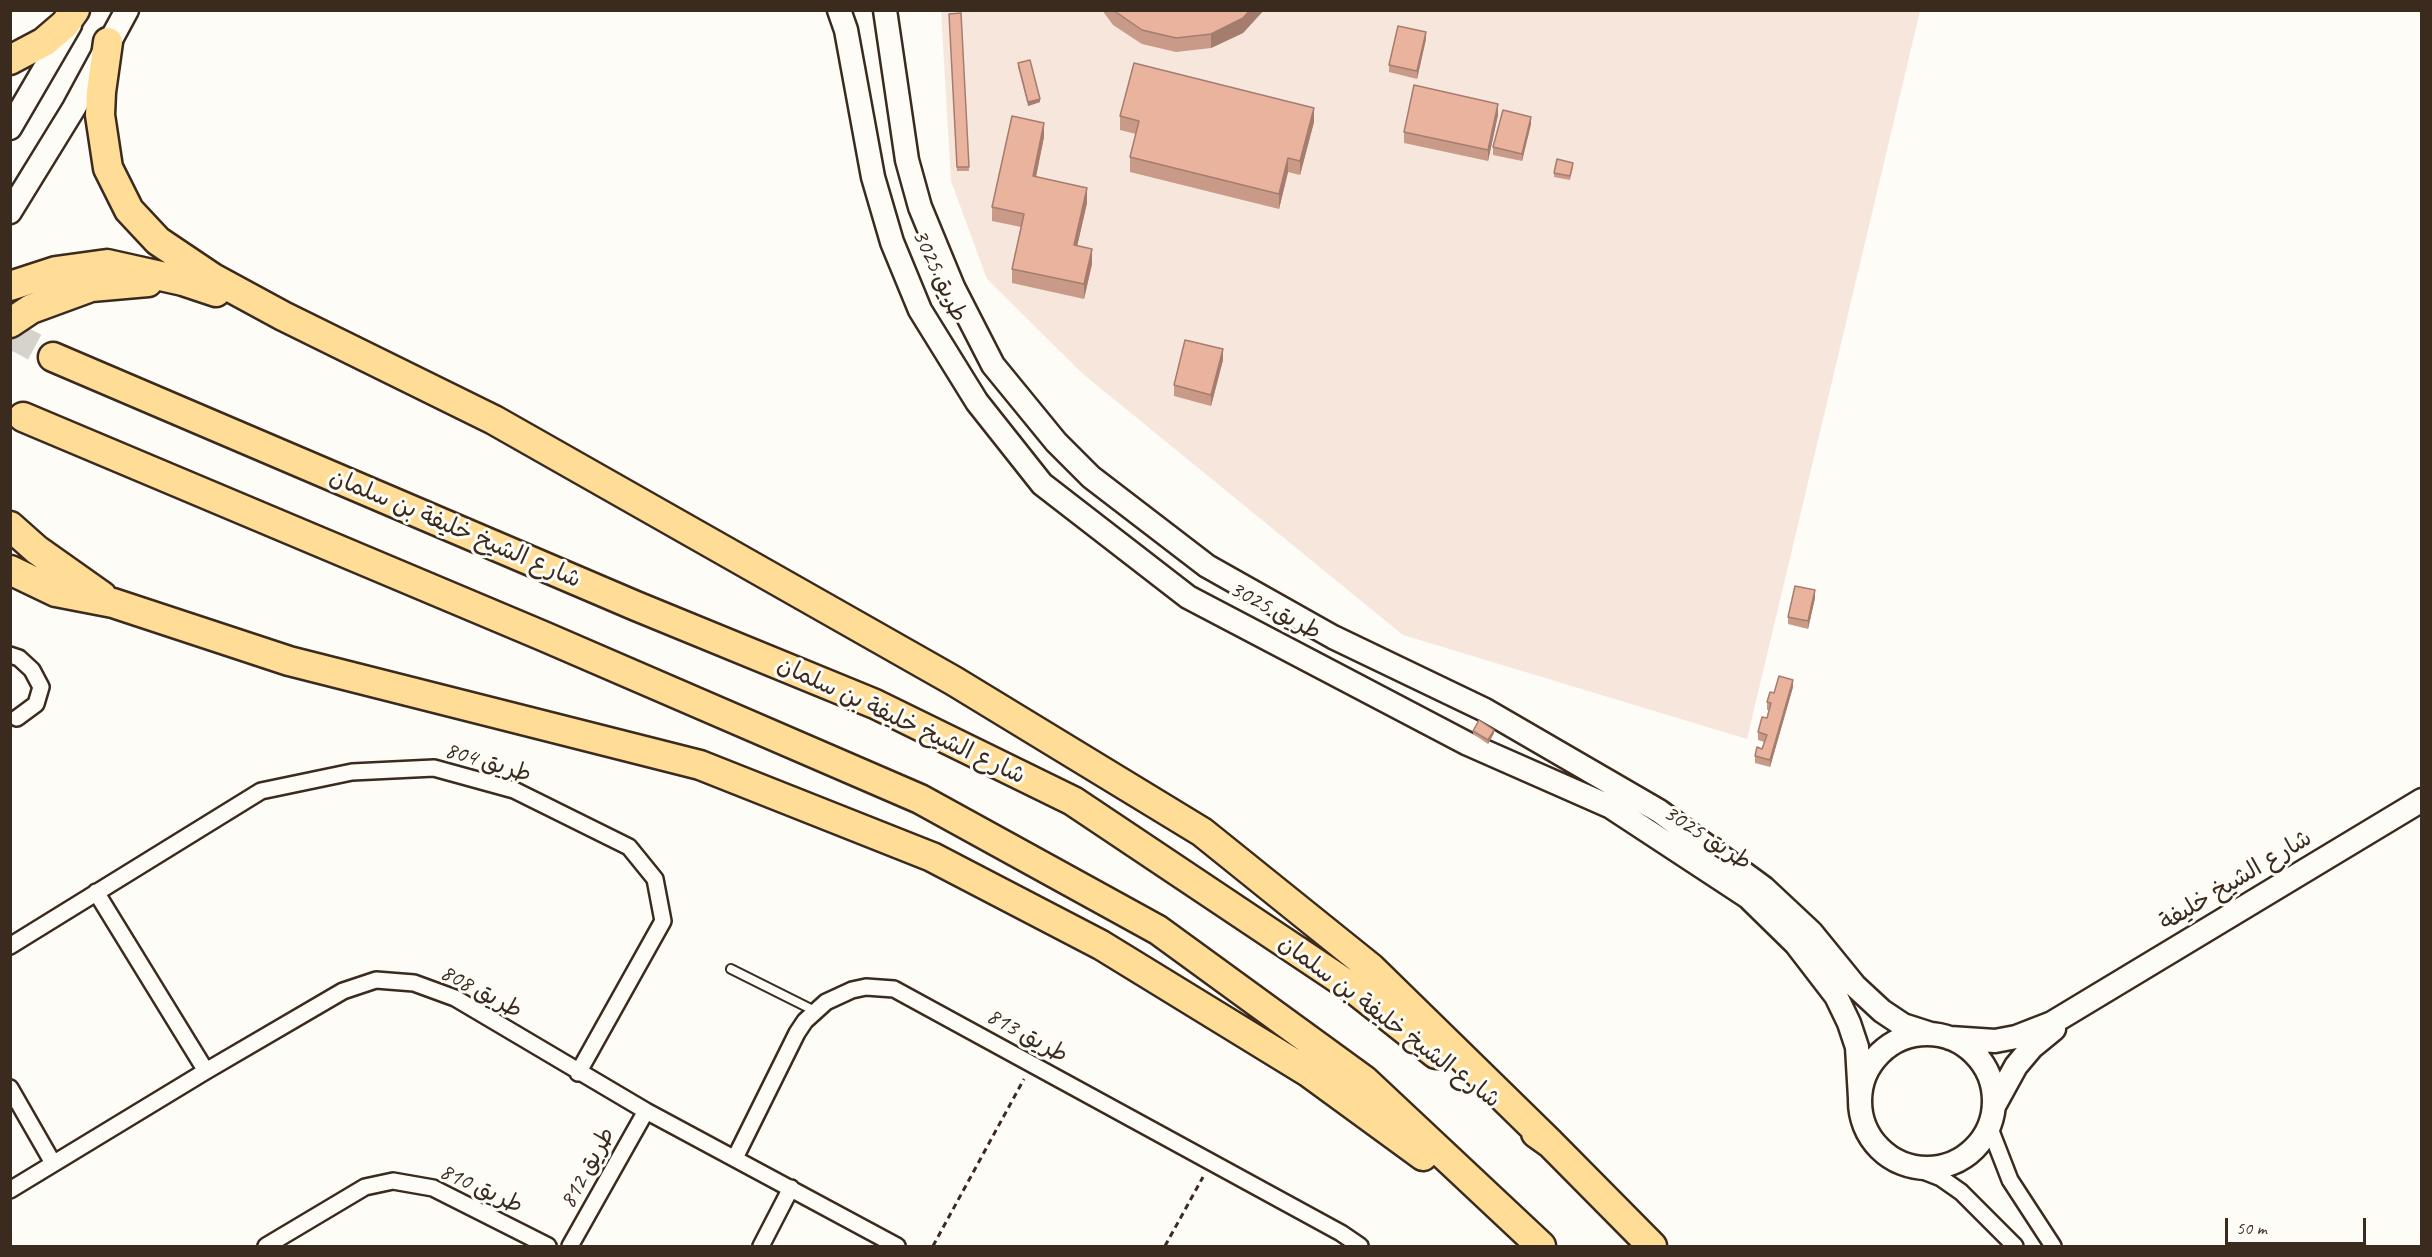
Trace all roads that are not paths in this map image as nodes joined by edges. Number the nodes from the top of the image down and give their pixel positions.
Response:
1 (77, 10) edge
2 (126, 10) edge
3 (839, 10) edge
4 (885, 10) edge
5 (108, 42) junction
6 (10, 60) edge
7 (10, 128) edge
8 (10, 212) edge
9 (183, 281) junction
10 (10, 286) edge
11 (283, 316) junction
12 (10, 323) edge
13 (53, 357) tunnel mouth
14 (23, 417) dead end
15 (10, 513) edge
16 (10, 526) edge
17 (37, 550) junction
18 (1207, 566) junction
19 (10, 570) edge
20 (1188, 597) junction
21 (112, 603) junction
22 (10, 655) edge
23 (1451, 694) junction
24 (17, 718) dead end
25 (1434, 726) junction
26 (1540, 743) junction
27 (1526, 770) junction
28 (2421, 801) edge
29 (96, 892) junction
30 (10, 946) edge
31 (731, 969) dead end
32 (2078, 1008) junction
33 (815, 1011) junction
34 (1941, 1036) junction
35 (206, 1071) junction
36 (579, 1073) junction
37 (10, 1088) edge
38 (1860, 1098) junction
39 (646, 1111) junction
40 (1991, 1116) junction
41 (1550, 1143) junction
42 (735, 1158) junction
43 (53, 1163) junction
44 (1913, 1167) junction
45 (791, 1188) junction
46 (10, 1190) edge
47 (1521, 1226) junction
48 (266, 1246) edge
49 (548, 1246) edge
50 (570, 1246) edge
51 (761, 1246) edge
52 (897, 1246) edge
53 (1360, 1246) edge
54 (1541, 1246) edge
55 (1652, 1246) edge
56 (2014, 1246) edge
57 (2053, 1246) edge

1 - 6 highway
1 - 7 street
2 - 5 street
3 - 20 street, طريق 3025
4 - 18 street, طريق 3025
5 - 8 street
5 - 11 highway
9 - 10 highway
9 - 11 highway
9 - 12 highway
11 - 41 highway
13 - 41 highway, شارع الشيخ خليفة بن سلمان
14 - 47 highway
15 - 17 highway
16 - 17 highway
17 - 21 highway
18 - 20 street
18 - 23 street, طريق 3025
19 - 21 highway
20 - 25 street, طريق 3025
21 - 47 highway
22 - 24 street
23 - 25 street
23 - 26 street, طريق 3025
25 - 27 street, طريق 3025
26 - 27 street
26 - 34 street, طريق 3025
27 - 38 street, طريق 3025
28 - 32 street, شارع الشيخ خليفة
29 - 30 street, طريق 804
29 - 35 street
29 - 36 street, طريق 804
31 - 33 lane
32 - 34 street, شارع الشيخ خليفة
32 - 40 street, شارع الشيخ خليفة
33 - 42 street, طريق 813
33 - 53 street, طريق 813
34 - 38 street
34 - 40 street
35 - 36 street, طريق 808
35 - 43 street, طريق 808
36 - 39 street, طريق 808
37 - 43 street
38 - 44 street
39 - 42 street, طريق 808
39 - 50 street, طريق 812
40 - 44 street
40 - 57 street
41 - 55 highway, شارع الشيخ خليفة بن سلمان
42 - 45 street, طريق 808
43 - 46 street, طريق 808
44 - 56 street
45 - 51 street
45 - 52 street, طريق 808
47 - 54 highway
48 - 49 street, طريق 810

